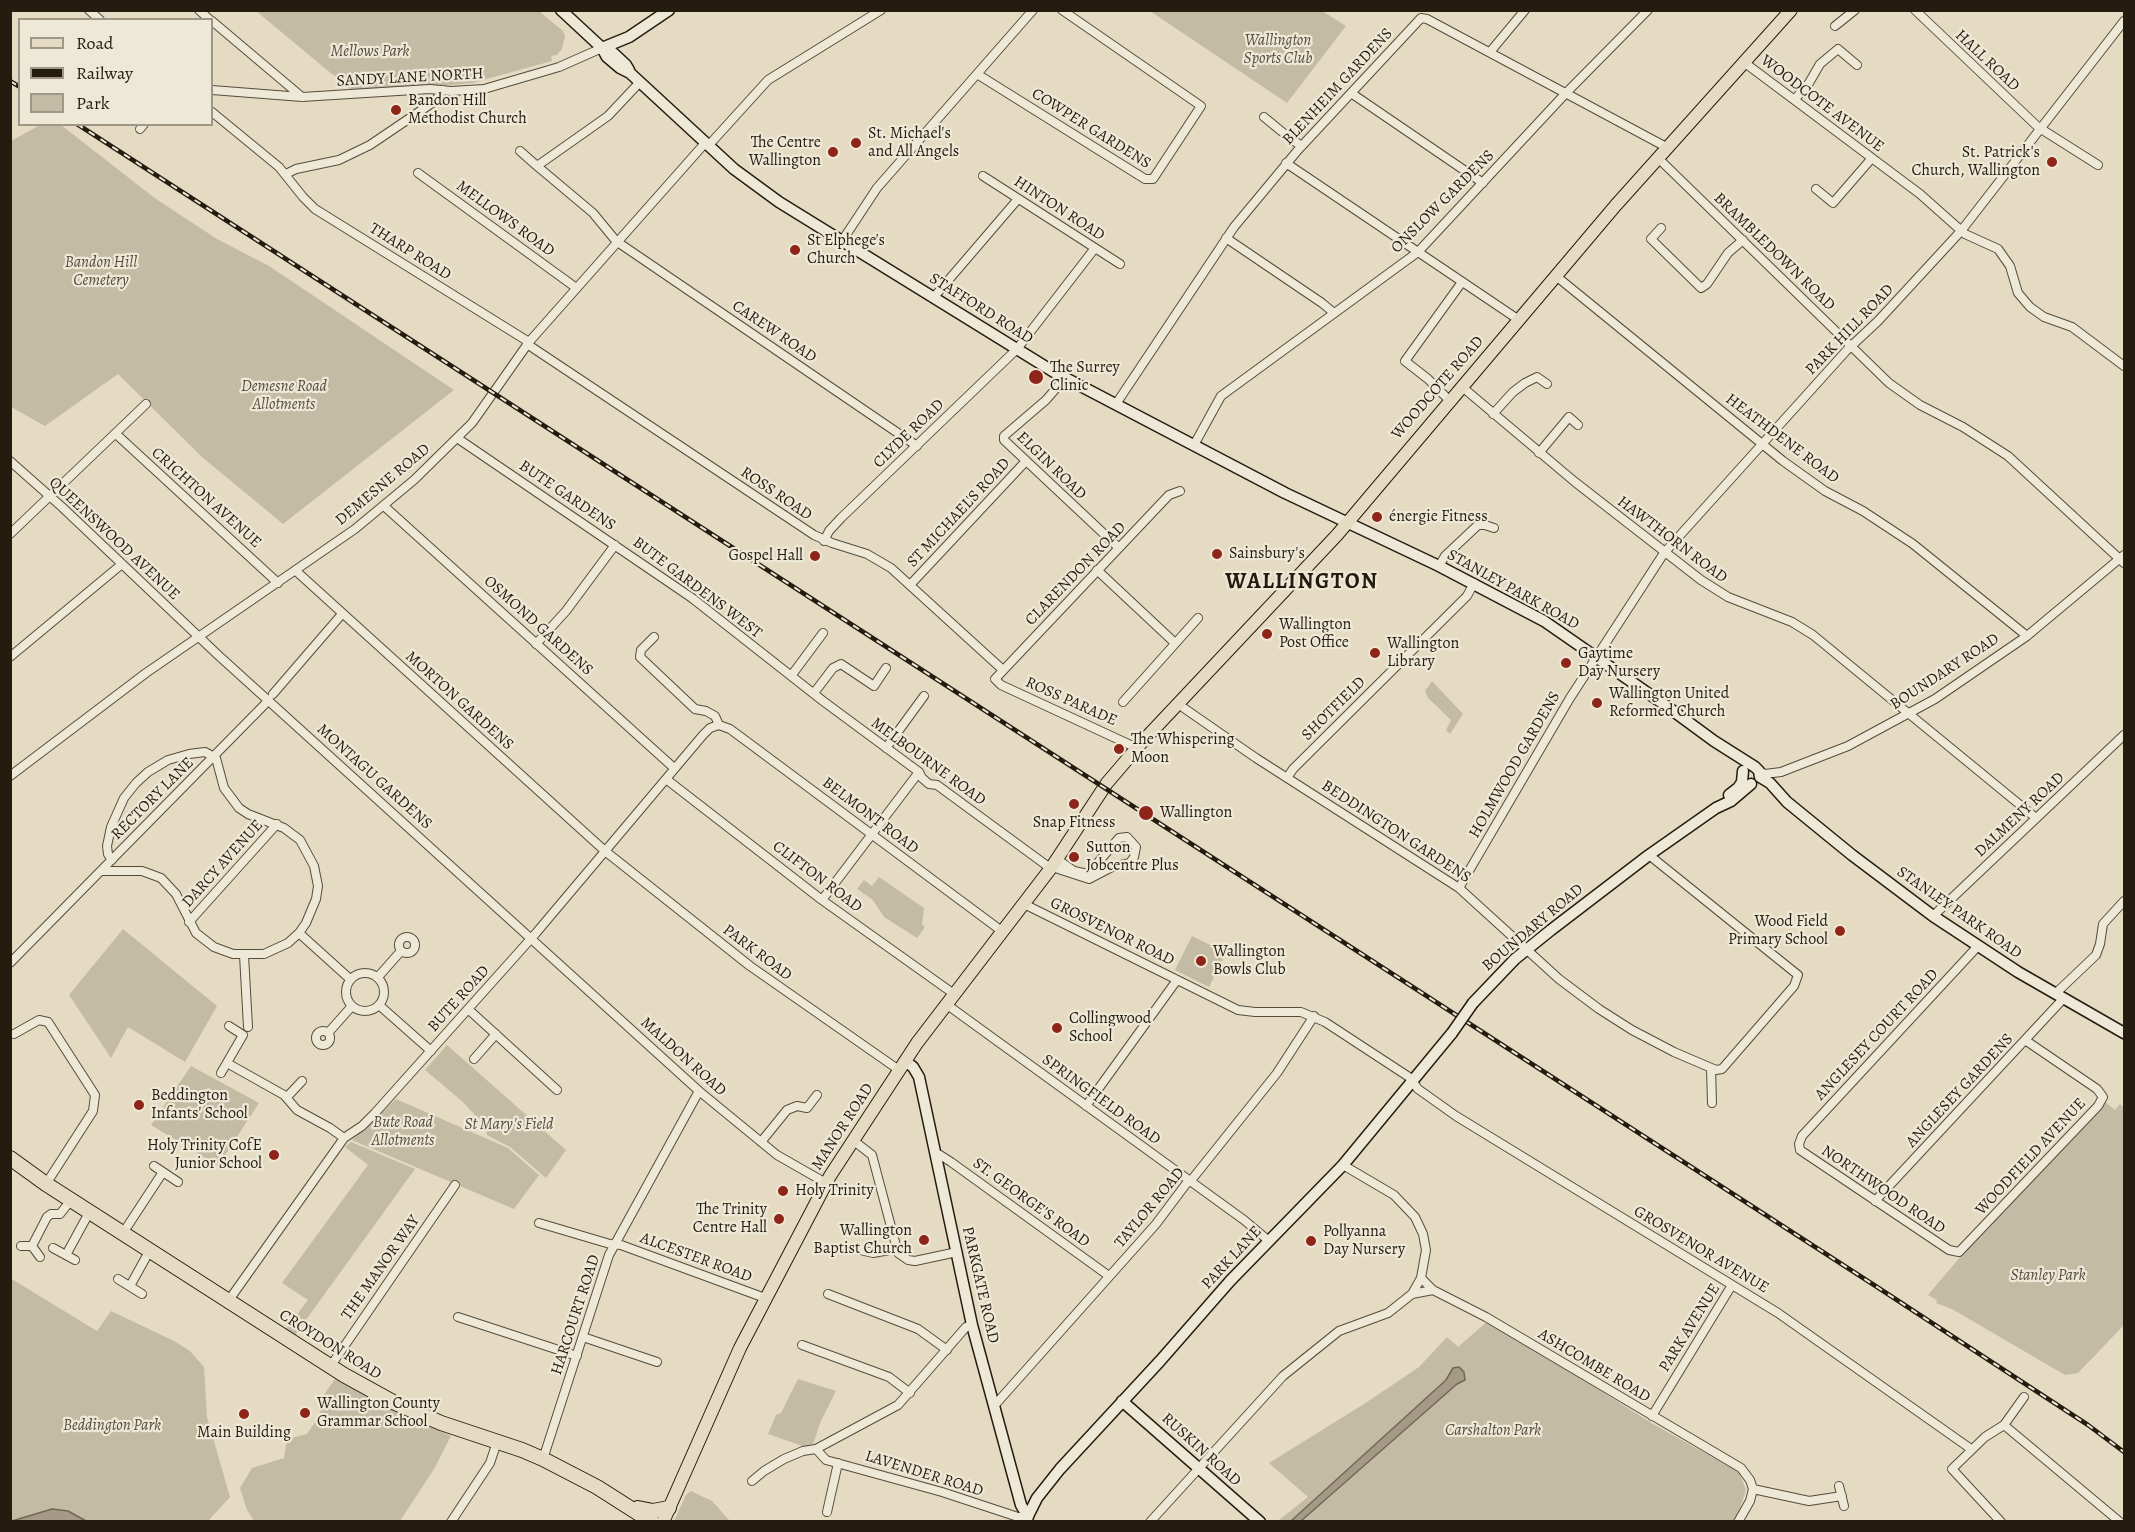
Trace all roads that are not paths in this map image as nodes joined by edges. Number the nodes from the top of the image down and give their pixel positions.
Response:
1 (561, 10) edge
2 (669, 10) edge
3 (881, 10) edge
4 (1033, 10) edge
5 (1062, 10) edge
6 (1526, 10) edge
7 (1648, 10) edge
8 (1855, 10) edge
9 (1916, 10) edge
10 (1784, 13) edge
11 (1422, 14) edge
12 (2124, 21) edge
13 (213, 22) edge
14 (1835, 26) dead end
15 (628, 37) junction
16 (602, 48) junction
17 (1490, 52) junction
18 (620, 58) junction
19 (1745, 63) junction
20 (1857, 65) dead end
21 (630, 73) junction
22 (977, 74) junction
23 (640, 82) junction
24 (213, 90) edge
25 (447, 91) junction
26 (1351, 93) junction
27 (1566, 93) junction
28 (302, 97) junction
29 (1795, 99) junction
30 (213, 113) edge
31 (1264, 117) dead end
32 (2041, 129) junction
33 (708, 143) junction
34 (1302, 146) junction
35 (1668, 148) junction
36 (520, 151) dead end
37 (1658, 158) junction
38 (1872, 158) junction
39 (1286, 163) junction
40 (2098, 165) dead end
41 (537, 166) junction
42 (418, 173) dead end
43 (286, 174) junction
44 (983, 176) dead end
45 (1483, 183) junction
46 (1816, 189) dead end
47 (1018, 199) junction
48 (1661, 228) dead end
49 (1961, 231) junction
50 (1226, 238) junction
51 (1743, 240) junction
52 (842, 241) junction
53 (616, 242) junction
54 (1095, 248) junction
55 (1418, 252) junction
56 (1120, 264) dead end
57 (1556, 276) junction
58 (1462, 282) junction
59 (575, 287) junction
60 (934, 297) junction
61 (1334, 313) junction
62 (1519, 320) junction
63 (528, 343) junction
64 (1852, 346) junction
65 (1017, 349) junction
66 (2124, 366) edge
67 (1065, 378) junction
68 (1547, 384) dead end
69 (1461, 386) junction
70 (1449, 400) junction
71 (146, 404) dead end
72 (1116, 404) junction
73 (1493, 414) junction
74 (1578, 424) dead end
75 (116, 434) junction
76 (458, 438) junction
77 (1763, 443) junction
78 (1194, 445) junction
79 (917, 446) junction
80 (1539, 453) junction
81 (10, 461) edge
82 (1026, 461) junction
83 (1180, 491) dead end
84 (50, 496) junction
85 (384, 506) junction
86 (1346, 523) junction
87 (1494, 528) dead end
88 (10, 534) edge
89 (824, 540) junction
90 (615, 545) junction
91 (1119, 548) junction
92 (1664, 553) junction
93 (2123, 559) edge
94 (122, 564) junction
95 (1439, 566) junction
96 (1097, 570) junction
97 (296, 571) junction
98 (278, 583) junction
99 (1474, 583) junction
100 (910, 585) junction
101 (342, 614) junction
102 (1198, 618) dead end
103 (823, 633) dead end
104 (199, 636) junction
105 (2027, 636) junction
106 (654, 638) dead end
107 (1175, 643) junction
108 (536, 644) junction
109 (762, 653) joint
110 (10, 657) edge
111 (1596, 657) junction
112 (886, 668) dead end
113 (1003, 670) junction
114 (791, 676) junction
115 (995, 679) joint
116 (814, 693) junction
117 (924, 696) dead end
118 (271, 697) junction
119 (1123, 702) dead end
120 (1178, 704) junction
121 (1908, 715) junction
122 (719, 725) junction
123 (2124, 735) edge
124 (886, 748) junction
125 (1137, 748) junction
126 (214, 756) junction
127 (674, 768) junction
128 (919, 772) junction
129 (10, 776) edge
130 (1752, 776) junction
131 (1287, 777) junction
132 (666, 778) junction
133 (1107, 783) joint
134 (2036, 818) junction
135 (277, 824) junction
136 (872, 834) junction
137 (605, 850) junction
138 (1649, 855) junction
139 (112, 860) junction
140 (1054, 863) junction
141 (102, 871) junction
142 (1459, 888) junction
143 (822, 900) junction
144 (2124, 901) edge
145 (1024, 904) junction
146 (1933, 916) junction
147 (189, 922) junction
148 (1003, 932) junction
149 (299, 933) junction
150 (532, 937) junction
151 (1978, 946) junction
152 (1526, 950) junction
153 (401, 951) dead end
154 (244, 955) junction
155 (10, 963) edge
156 (378, 977) junction
157 (350, 979) junction
158 (1177, 980) junction
159 (2059, 996) junction
160 (950, 999) junction
161 (379, 1005) junction
162 (352, 1006) junction
163 (468, 1010) junction
164 (1314, 1016) junction
165 (1463, 1016) joint
166 (229, 1026) dead end
167 (248, 1027) dead end
168 (328, 1033) dead end
169 (2124, 1033) edge
170 (14, 1034) dead end
171 (496, 1034) junction
172 (2025, 1040) junction
173 (431, 1051) junction
174 (474, 1059) dead end
175 (227, 1063) junction
176 (902, 1065) junction
177 (1711, 1068) junction
178 (221, 1073) dead end
179 (302, 1081) dead end
180 (1412, 1082) junction
181 (557, 1090) dead end
182 (699, 1091) junction
183 (818, 1095) dead end
184 (286, 1097) junction
185 (1712, 1103) dead end
186 (1086, 1106) junction
187 (344, 1138) junction
188 (854, 1141) junction
189 (761, 1142) junction
190 (1798, 1144) joint
191 (936, 1154) junction
192 (10, 1158) edge
193 (1343, 1165) junction
194 (154, 1167) dead end
195 (163, 1172) junction
196 (1189, 1180) junction
197 (178, 1182) dead end
198 (826, 1183) junction
199 (46, 1184) junction
200 (455, 1185) dead end
201 (71, 1200) junction
202 (1875, 1201) junction
203 (90, 1211) junction
204 (539, 1223) dead end
205 (123, 1233) junction
206 (1269, 1241) junction
207 (617, 1244) junction
208 (21, 1246) dead end
209 (32, 1246) junction
210 (53, 1248) dead end
211 (896, 1249) junction
212 (150, 1250) junction
213 (860, 1250) dead end
214 (957, 1252) junction
215 (1959, 1252) joint
216 (66, 1255) junction
217 (40, 1257) dead end
218 (75, 1260) dead end
219 (1109, 1276) junction
220 (1421, 1278) junction
221 (117, 1279) dead end
222 (1732, 1285) junction
223 (130, 1286) junction
224 (1433, 1290) junction
225 (142, 1294) dead end
226 (828, 1294) dead end
227 (1412, 1294) junction
228 (765, 1298) junction
229 (229, 1300) junction
230 (458, 1317) dead end
231 (972, 1325) junction
232 (583, 1336) junction
233 (802, 1346) dead end
234 (947, 1350) junction
235 (577, 1356) junction
236 (657, 1362) dead end
237 (330, 1367) junction
238 (910, 1393) junction
239 (2024, 1397) dead end
240 (1122, 1401) junction
241 (994, 1406) junction
242 (1652, 1416) junction
243 (2004, 1425) junction
244 (497, 1442) junction
245 (816, 1449) junction
246 (1971, 1449) junction
247 (543, 1459) junction
248 (838, 1463) junction
249 (1197, 1468) junction
250 (752, 1481) dead end
251 (1839, 1486) dead end
252 (1753, 1489) junction
253 (1842, 1496) junction
254 (1844, 1506) dead end
255 (630, 1507) junction
256 (669, 1508) junction
257 (827, 1512) dead end
258 (1027, 1519) edge
259 (451, 1521) edge
260 (652, 1521) edge
261 (663, 1521) edge
262 (1150, 1521) edge
263 (1260, 1521) edge
264 (1738, 1521) edge
265 (2001, 1521) edge
266 (2120, 1521) edge

1 - 16 main road, STAFFORD ROAD
2 - 15 main road
3 - 33 street, DEMESNE ROAD
4 - 22 street
5 - 22 street, COWPER GARDENS
6 - 17 street
7 - 27 street, ONSLOW GARDENS
8 - 14 street
9 - 32 street, HALL ROAD
10 - 19 main road, WOODCOTE ROAD
11 - 17 street, BLENHEIM GARDENS
11 - 26 street, BLENHEIM GARDENS
12 - 32 street, PARK HILL ROAD
13 - 28 street
15 - 16 main road
15 - 18 main road
16 - 18 main road, STAFFORD ROAD
16 - 21 main road, STAFFORD ROAD
16 - 25 street, SANDY LANE NORTH
17 - 27 street, BLENHEIM GARDENS
18 - 21 main road, STAFFORD ROAD
19 - 29 street, WOODCOTE AVENUE
19 - 35 main road, WOODCOTE ROAD
20 - 29 street
21 - 23 main road, STAFFORD ROAD
22 - 52 street
23 - 33 main road, STAFFORD ROAD
23 - 41 street
24 - 28 street, SANDY LANE NORTH
25 - 28 street, SANDY LANE NORTH
25 - 43 street
26 - 34 street, BLENHEIM GARDENS
26 - 45 street
27 - 35 street, BLENHEIM GARDENS
27 - 45 street, ONSLOW GARDENS
29 - 38 street, WOODCOTE AVENUE
30 - 43 street, THARP ROAD
31 - 34 street
32 - 40 street, HALL ROAD
32 - 49 street, PARK HILL ROAD
33 - 52 main road, STAFFORD ROAD
33 - 53 street, DEMESNE ROAD
34 - 39 street, BLENHEIM GARDENS
35 - 37 main road, WOODCOTE ROAD
36 - 41 street, CAREW ROAD
37 - 51 street, BRAMBLEDOWN ROAD
37 - 57 main road, WOODCOTE ROAD
38 - 46 street
38 - 49 street, WOODCOTE AVENUE
39 - 50 street, BLENHEIM GARDENS
39 - 55 street
41 - 53 street, CAREW ROAD
42 - 59 street, MELLOWS ROAD
43 - 63 street, THARP ROAD
44 - 47 street, HINTON ROAD
45 - 55 street, ONSLOW GARDENS
47 - 54 street, HINTON ROAD
47 - 60 street
48 - 51 street
49 - 64 street, PARK HILL ROAD
49 - 66 street, WOODCOTE AVENUE
50 - 61 street
50 - 72 street, BLENHEIM GARDENS
51 - 64 street, BRAMBLEDOWN ROAD
52 - 60 main road, STAFFORD ROAD
53 - 59 street, DEMESNE ROAD
53 - 79 street, CAREW ROAD
54 - 56 street, HINTON ROAD
54 - 65 street, CLYDE ROAD
55 - 58 street
55 - 61 street, ONSLOW GARDENS
57 - 62 main road, WOODCOTE ROAD
57 - 77 street, HEATHDENE ROAD
58 - 62 street
58 - 70 street
59 - 63 street, DEMESNE ROAD
60 - 65 main road, STAFFORD ROAD
61 - 78 street, ONSLOW GARDENS
62 - 69 main road, WOODCOTE ROAD
63 - 76 street, DEMESNE ROAD
63 - 89 street, ROSS ROAD
64 - 77 street, PARK HILL ROAD
64 - 93 street, BRAMBLEDOWN ROAD
65 - 67 main road, STAFFORD ROAD
65 - 79 street, CLYDE ROAD
67 - 72 main road, STAFFORD ROAD
67 - 82 street, ELGIN ROAD
68 - 73 street
69 - 70 main road, WOODCOTE ROAD
69 - 73 street, HAWTHORN ROAD
70 - 86 main road, WOODCOTE ROAD
71 - 75 street
72 - 78 main road, STAFFORD ROAD
73 - 80 street, HAWTHORN ROAD
74 - 80 street
75 - 84 street
75 - 98 street, CRICHTON AVENUE
76 - 85 street, DEMESNE ROAD
76 - 90 street, BUTE GARDENS
77 - 92 street, PARK HILL ROAD
77 - 105 street, HEATHDENE ROAD
78 - 86 main road, STAFFORD ROAD
79 - 89 street, CLYDE ROAD
80 - 92 street, HAWTHORN ROAD
81 - 84 street, QUEENSWOOD AVENUE
82 - 91 street, ELGIN ROAD
82 - 100 street, ST MICHAEL'S ROAD
83 - 91 street, CLARENDON ROAD
84 - 88 street
84 - 94 street, QUEENSWOOD AVENUE
85 - 97 street, DEMESNE ROAD
85 - 108 street, OSMOND GARDENS
86 - 95 main road, STANLEY PARK ROAD
86 - 120 main road, WOODCOTE ROAD
87 - 95 street
89 - 100 street, ROSS ROAD
90 - 108 street, BUTE GARDENS
90 - 109 street, BUTE GARDENS WEST
91 - 96 street, CLARENDON ROAD
92 - 111 street, PARK HILL ROAD
92 - 121 street, HAWTHORN ROAD
93 - 105 street, BOUNDARY ROAD
94 - 104 street, QUEENSWOOD AVENUE
94 - 110 street
95 - 99 main road, STANLEY PARK ROAD
96 - 107 street
96 - 113 street, CLARENDON ROAD
97 - 98 street, DEMESNE ROAD
97 - 101 street, MORTON GARDENS
98 - 104 street, DEMESNE ROAD
99 - 111 main road, STANLEY PARK ROAD
99 - 131 street, SHOTFIELD
100 - 113 street, ROSS ROAD
101 - 118 street, RECTORY LANE
101 - 137 street, MORTON GARDENS
102 - 107 street
103 - 114 street
104 - 118 street, MONTAGU GARDENS
104 - 129 street, DEMESNE ROAD
105 - 121 street, BOUNDARY ROAD
106 - 122 street, BELMONT ROAD
107 - 119 street
108 - 127 street, OSMOND GARDENS
109 - 114 street, MELBOURNE ROAD
111 - 130 main road, STANLEY PARK ROAD
111 - 142 street, HOLMWOOD GARDENS
112 - 116 street
113 - 115 street, CLARENDON ROAD
114 - 116 street, MELBOURNE ROAD
115 - 125 street, ROSS PARADE
116 - 124 street, MELBOURNE ROAD
117 - 124 street
118 - 126 street, RECTORY LANE
118 - 150 street, MONTAGU GARDENS
120 - 125 main road, WOODCOTE ROAD
120 - 131 street, BEDDINGTON GARDENS
121 - 130 street, BOUNDARY ROAD
121 - 134 street, HAWTHORN ROAD
122 - 127 street, BUTE ROAD
122 - 136 street, BELMONT ROAD
123 - 134 street, DALMENY ROAD
124 - 128 street, MELBOURNE ROAD
125 - 133 main road, WOODCOTE ROAD
126 - 135 street
126 - 139 street, RECTORY LANE
126 - 139 street, RECTORY LANE
127 - 132 street, BUTE ROAD
128 - 136 street
128 - 140 street, MELBOURNE ROAD
130 - 138 main road, BOUNDARY ROAD
130 - 146 main road, STANLEY PARK ROAD
131 - 142 street, BEDDINGTON GARDENS
132 - 137 street, BUTE ROAD
132 - 143 street, CLIFTON ROAD
133 - 140 main road, MANOR ROAD
134 - 146 street, DALMENY ROAD
135 - 147 street, DARCY AVENUE
135 - 149 street
136 - 143 street
136 - 148 street, BELMONT ROAD
137 - 150 street, BUTE ROAD
137 - 176 street, PARK ROAD
138 - 152 main road, BOUNDARY ROAD
138 - 177 street
139 - 141 street, RECTORY LANE
140 - 140 street
140 - 145 main road, MANOR ROAD
141 - 147 street
141 - 155 street, RECTORY LANE
142 - 152 street, BEDDINGTON GARDENS
143 - 160 street, CLIFTON ROAD
144 - 159 street, ANGLESEY GARDENS
145 - 148 main road, MANOR ROAD
145 - 158 street, GROSVENOR ROAD
146 - 151 main road, STANLEY PARK ROAD
147 - 154 street
148 - 160 main road, MANOR ROAD
149 - 154 street
149 - 157 street
150 - 163 street, BUTE ROAD
150 - 182 street, MALDON ROAD
151 - 159 main road, STANLEY PARK ROAD
151 - 190 street, ANGLESEY COURT ROAD
152 - 165 main road, BOUNDARY ROAD, bridge
152 - 177 street, BEDDINGTON GARDENS
153 - 156 street
154 - 167 street
156 - 157 street
156 - 161 street
157 - 162 street
158 - 164 street, GROSVENOR ROAD
158 - 186 street
159 - 169 main road, STANLEY PARK ROAD
159 - 172 street, ANGLESEY GARDENS
160 - 176 main road, MANOR ROAD
160 - 186 street, SPRINGFIELD ROAD
161 - 162 street
161 - 173 street
162 - 168 street
163 - 171 street
163 - 173 street, BUTE ROAD
164 - 180 street, GROSVENOR ROAD
164 - 196 street, TAYLOR ROAD
165 - 180 main road, PARK LANE, bridge
166 - 175 street
170 - 199 street
171 - 174 street
171 - 181 street
172 - 202 street, ANGLESEY GARDENS
172 - 215 street, WOODFIELD AVENUE
173 - 187 street, BUTE ROAD
175 - 178 street
175 - 184 street
176 - 188 main road, MANOR ROAD
176 - 191 main road, PARKGATE ROAD
177 - 185 street
179 - 184 street
180 - 193 main road, PARK LANE
180 - 222 street, GROSVENOR AVENUE
182 - 189 street, MALDON ROAD
182 - 207 street, HARCOURT ROAD
183 - 189 street
184 - 187 street
186 - 196 street, SPRINGFIELD ROAD
187 - 229 street, BUTE ROAD
188 - 198 main road, MANOR ROAD
188 - 211 street
189 - 198 street, MALDON ROAD
190 - 202 street, NORTHWOOD ROAD
191 - 214 main road, PARKGATE ROAD
191 - 219 street, ST. GEORGE'S ROAD
192 - 199 highway, CROYDON ROAD
193 - 206 main road, PARK LANE
193 - 220 street
194 - 195 street
195 - 197 street
195 - 205 street
196 - 206 street, SPRINGFIELD ROAD
196 - 219 street, TAYLOR ROAD
198 - 228 main road, MANOR ROAD
199 - 201 highway, CROYDON ROAD
200 - 237 street, THE MANOR WAY
201 - 203 highway, CROYDON ROAD
201 - 209 street
202 - 215 street, NORTHWOOD ROAD
203 - 205 highway, CROYDON ROAD
203 - 216 street
204 - 207 street, ALCESTER ROAD
205 - 212 highway, CROYDON ROAD
206 - 240 main road, PARK LANE
207 - 228 street, ALCESTER ROAD
207 - 232 street, HARCOURT ROAD
208 - 209 street
209 - 217 street
210 - 216 street
211 - 213 street
211 - 214 street
212 - 223 street
212 - 229 highway, CROYDON ROAD
214 - 231 main road, PARKGATE ROAD
216 - 218 street
219 - 241 street, TAYLOR ROAD
220 - 224 street, ASHCOMBE ROAD
220 - 227 street
221 - 223 street
222 - 242 street, PARK AVENUE
222 - 246 street, GROSVENOR AVENUE
223 - 225 street
224 - 227 street
224 - 242 street, ASHCOMBE ROAD
226 - 234 street
227 - 249 street
228 - 256 main road, MANOR ROAD
229 - 237 highway, CROYDON ROAD
230 - 235 street
231 - 234 street
231 - 241 main road, PARKGATE ROAD
232 - 235 street, HARCOURT ROAD
232 - 236 street
233 - 238 street
234 - 238 street
235 - 247 street, HARCOURT ROAD
237 - 244 highway, CROYDON ROAD
238 - 245 street
239 - 243 street
240 - 249 main road, RUSKIN ROAD
240 - 258 main road, PARK LANE
241 - 258 main road, PARKGATE ROAD
242 - 252 street, ASHCOMBE ROAD
243 - 246 street
243 - 266 street
244 - 247 highway, CROYDON ROAD
244 - 259 street
245 - 248 street, LAVENDER ROAD
245 - 250 street
246 - 265 street
247 - 255 highway, CROYDON ROAD
248 - 257 street
248 - 258 street, LAVENDER ROAD
249 - 262 street
249 - 263 main road, RUSKIN ROAD
251 - 253 street
252 - 253 street
252 - 264 street
253 - 254 street
255 - 256 highway
255 - 260 highway, CROYDON ROAD
256 - 261 main road, MANOR ROAD

